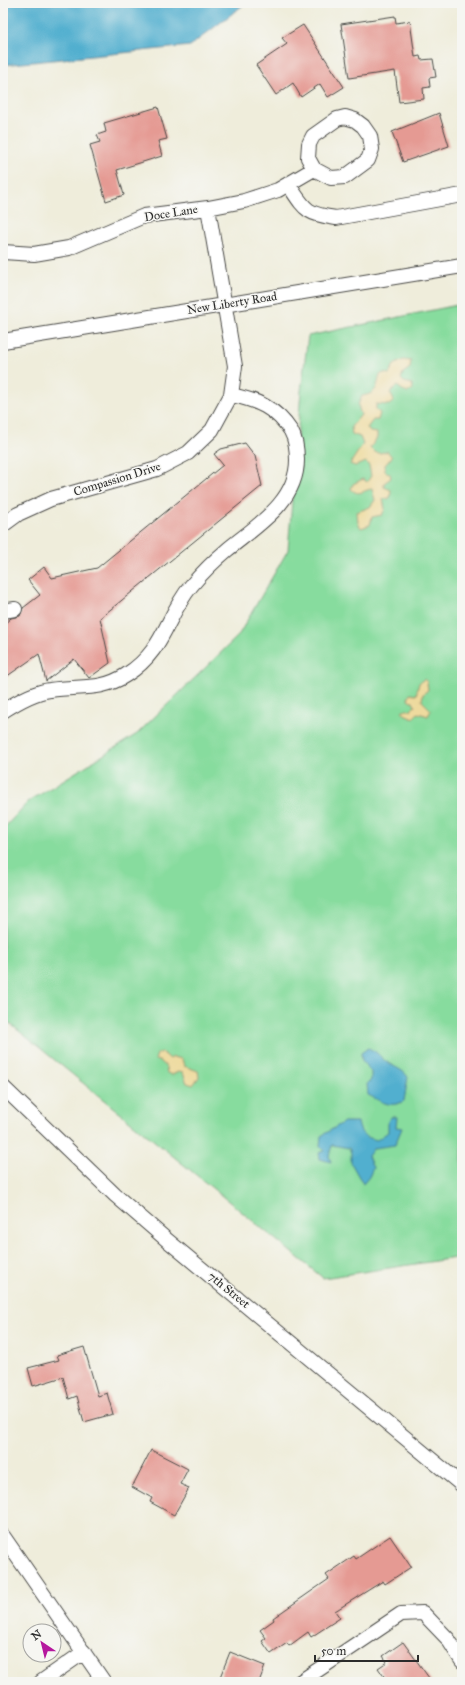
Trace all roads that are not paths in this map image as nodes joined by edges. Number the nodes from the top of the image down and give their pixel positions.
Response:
1 (314, 169) junction
2 (288, 184) junction
3 (462, 196) edge
4 (208, 208) junction
5 (3, 252) edge
6 (462, 266) edge
7 (225, 304) junction
8 (3, 341) edge
9 (231, 395) junction
10 (3, 525) edge
11 (3, 711) edge
12 (3, 1087) edge
13 (462, 1485) edge
14 (3, 1536) edge
15 (84, 1652) junction
16 (462, 1661) edge
17 (41, 1682) edge
18 (104, 1682) edge
19 (300, 1682) edge

1 - 1 street
1 - 2 street, Doce Lane
2 - 3 street
2 - 4 street, Doce Lane
4 - 5 street, Doce Lane
4 - 7 street, Compassion Drive
6 - 7 street, New Liberty Road
7 - 8 street, New Liberty Road
7 - 9 street, Compassion Drive
9 - 10 street, Compassion Drive
9 - 11 street
12 - 13 street, 7th Street
14 - 15 street
15 - 17 street
15 - 18 street
16 - 19 street

